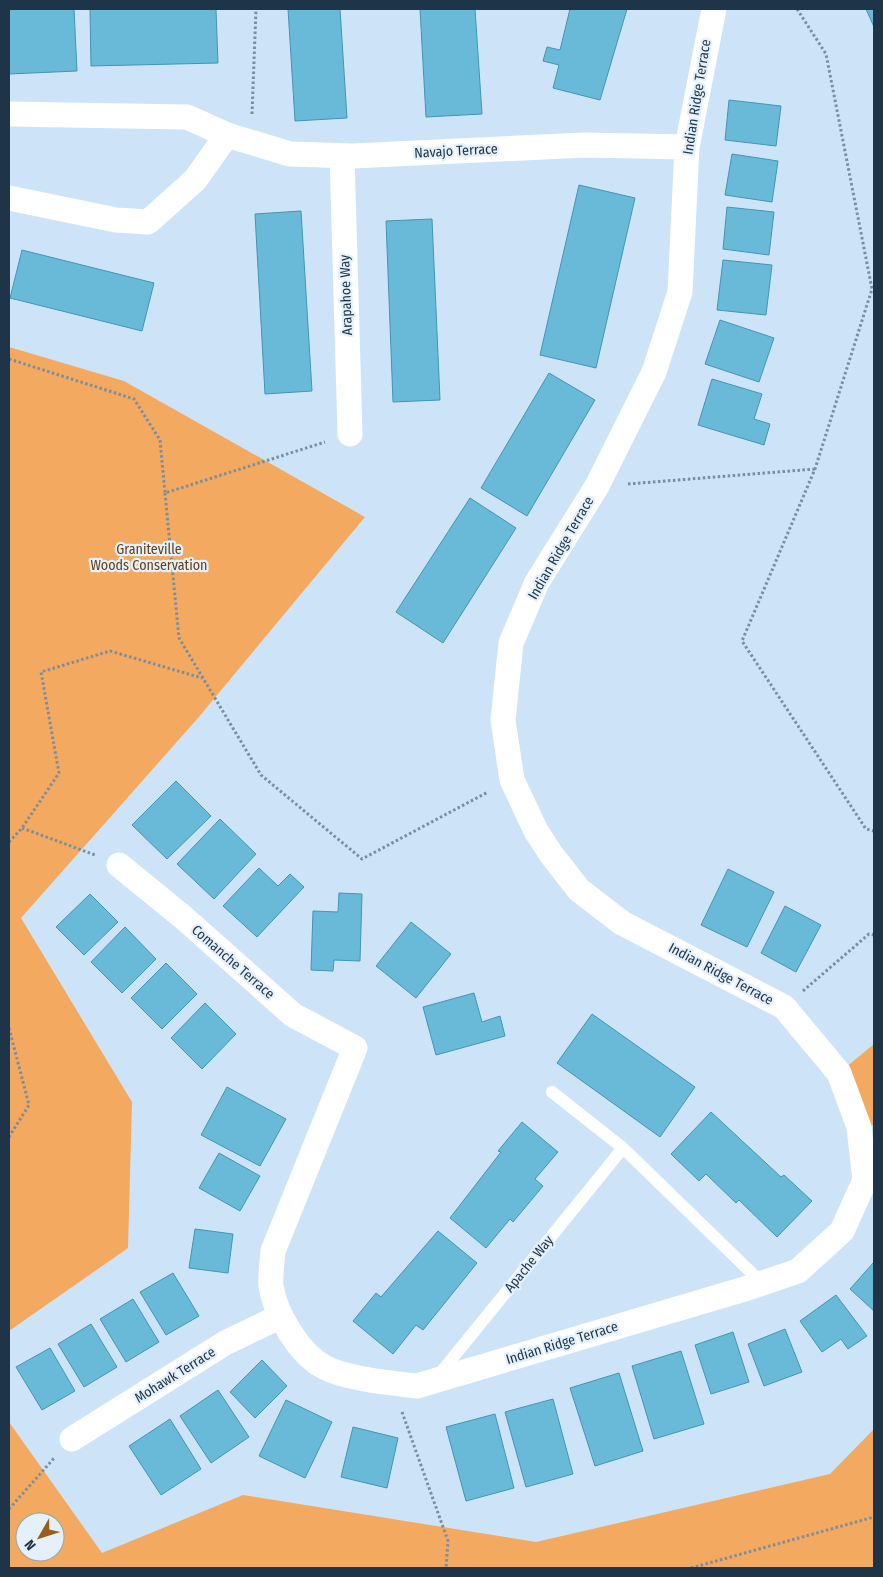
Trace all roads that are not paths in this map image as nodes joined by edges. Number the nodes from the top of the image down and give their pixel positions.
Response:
1 (714, 9) edge
2 (9, 114) edge
3 (228, 135) junction
4 (687, 147) junction
5 (342, 156) junction
6 (9, 198) edge
7 (350, 434) road end
8 (119, 865) road end
9 (355, 1048) joint
10 (552, 1092) dead end
11 (623, 1148) junction
12 (762, 1283) junction
13 (281, 1316) junction
14 (435, 1380) junction
15 (72, 1439) road end

1 - 4 street, Indian Ridge Terrace
2 - 3 street, Navajo Terrace
3 - 5 street, Navajo Terrace
3 - 6 street
4 - 5 street, Navajo Terrace
4 - 12 street, Indian Ridge Terrace
5 - 7 street, Arapahoe Way
8 - 9 street, Comanche Terrace
9 - 13 street, Indian Ridge Terrace
10 - 11 lane
11 - 12 lane
11 - 14 lane, Apache Way
12 - 14 street, Indian Ridge Terrace
13 - 14 street, Indian Ridge Terrace
13 - 15 street, Mohawk Terrace

